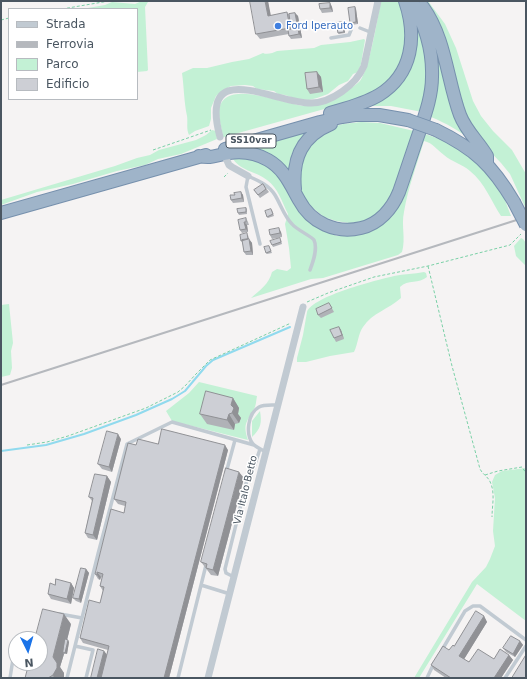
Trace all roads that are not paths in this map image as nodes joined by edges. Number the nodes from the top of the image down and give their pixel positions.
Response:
1 (378, 1) edge
2 (405, 1) edge
3 (412, 1) edge
4 (418, 1) edge
5 (360, 28) dead end
6 (350, 30) dead end
7 (370, 32) junction
8 (331, 38) dead end
9 (379, 115) junction
10 (302, 127) junction
11 (220, 137) dead end
12 (199, 156) junction
13 (225, 156) dead end
14 (487, 163) junction
15 (248, 176) junction
16 (296, 194) junction
17 (1, 213) edge
18 (524, 229) edge
19 (260, 244) dead end
20 (310, 270) dead end
21 (304, 307) road end
22 (278, 405) junction
23 (234, 440) junction
24 (254, 445) junction
25 (263, 450) junction
26 (226, 477) edge
27 (206, 563) edge
28 (234, 577) junction
29 (201, 585) junction
30 (230, 594) junction
31 (58, 614) edge
32 (82, 618) junction
33 (526, 640) edge
34 (75, 646) junction
35 (526, 646) edge
36 (67, 678) edge
37 (86, 678) edge
38 (178, 678) edge
39 (210, 678) edge
40 (427, 678) edge
41 (505, 678) edge

1 - 7 street
2 - 10 highway
3 - 16 highway
4 - 14 highway
5 - 7 lane
6 - 8 lane
7 - 11 street
9 - 10 highway, SS10var
9 - 14 highway, SS10var, bridge
9 - 16 highway
10 - 12 highway, SS10var
12 - 16 highway
12 - 17 highway, SS10var
13 - 15 street
14 - 18 highway, SS10var, bridge
15 - 19 lane
15 - 20 lane
21 - 22 street, Via Italo Betto
22 - 24 lane
22 - 25 street, Via Italo Betto
23 - 24 lane
23 - 26 lane
23 - 32 lane
24 - 25 lane
25 - 28 street, Via Italo Betto
25 - 28 lane
27 - 29 lane
28 - 30 street, Via Italo Betto
29 - 30 lane
29 - 38 lane
30 - 39 street, Via Italo Betto
31 - 32 lane
32 - 34 lane
33 - 40 lane
34 - 36 lane
34 - 37 lane
35 - 41 lane

